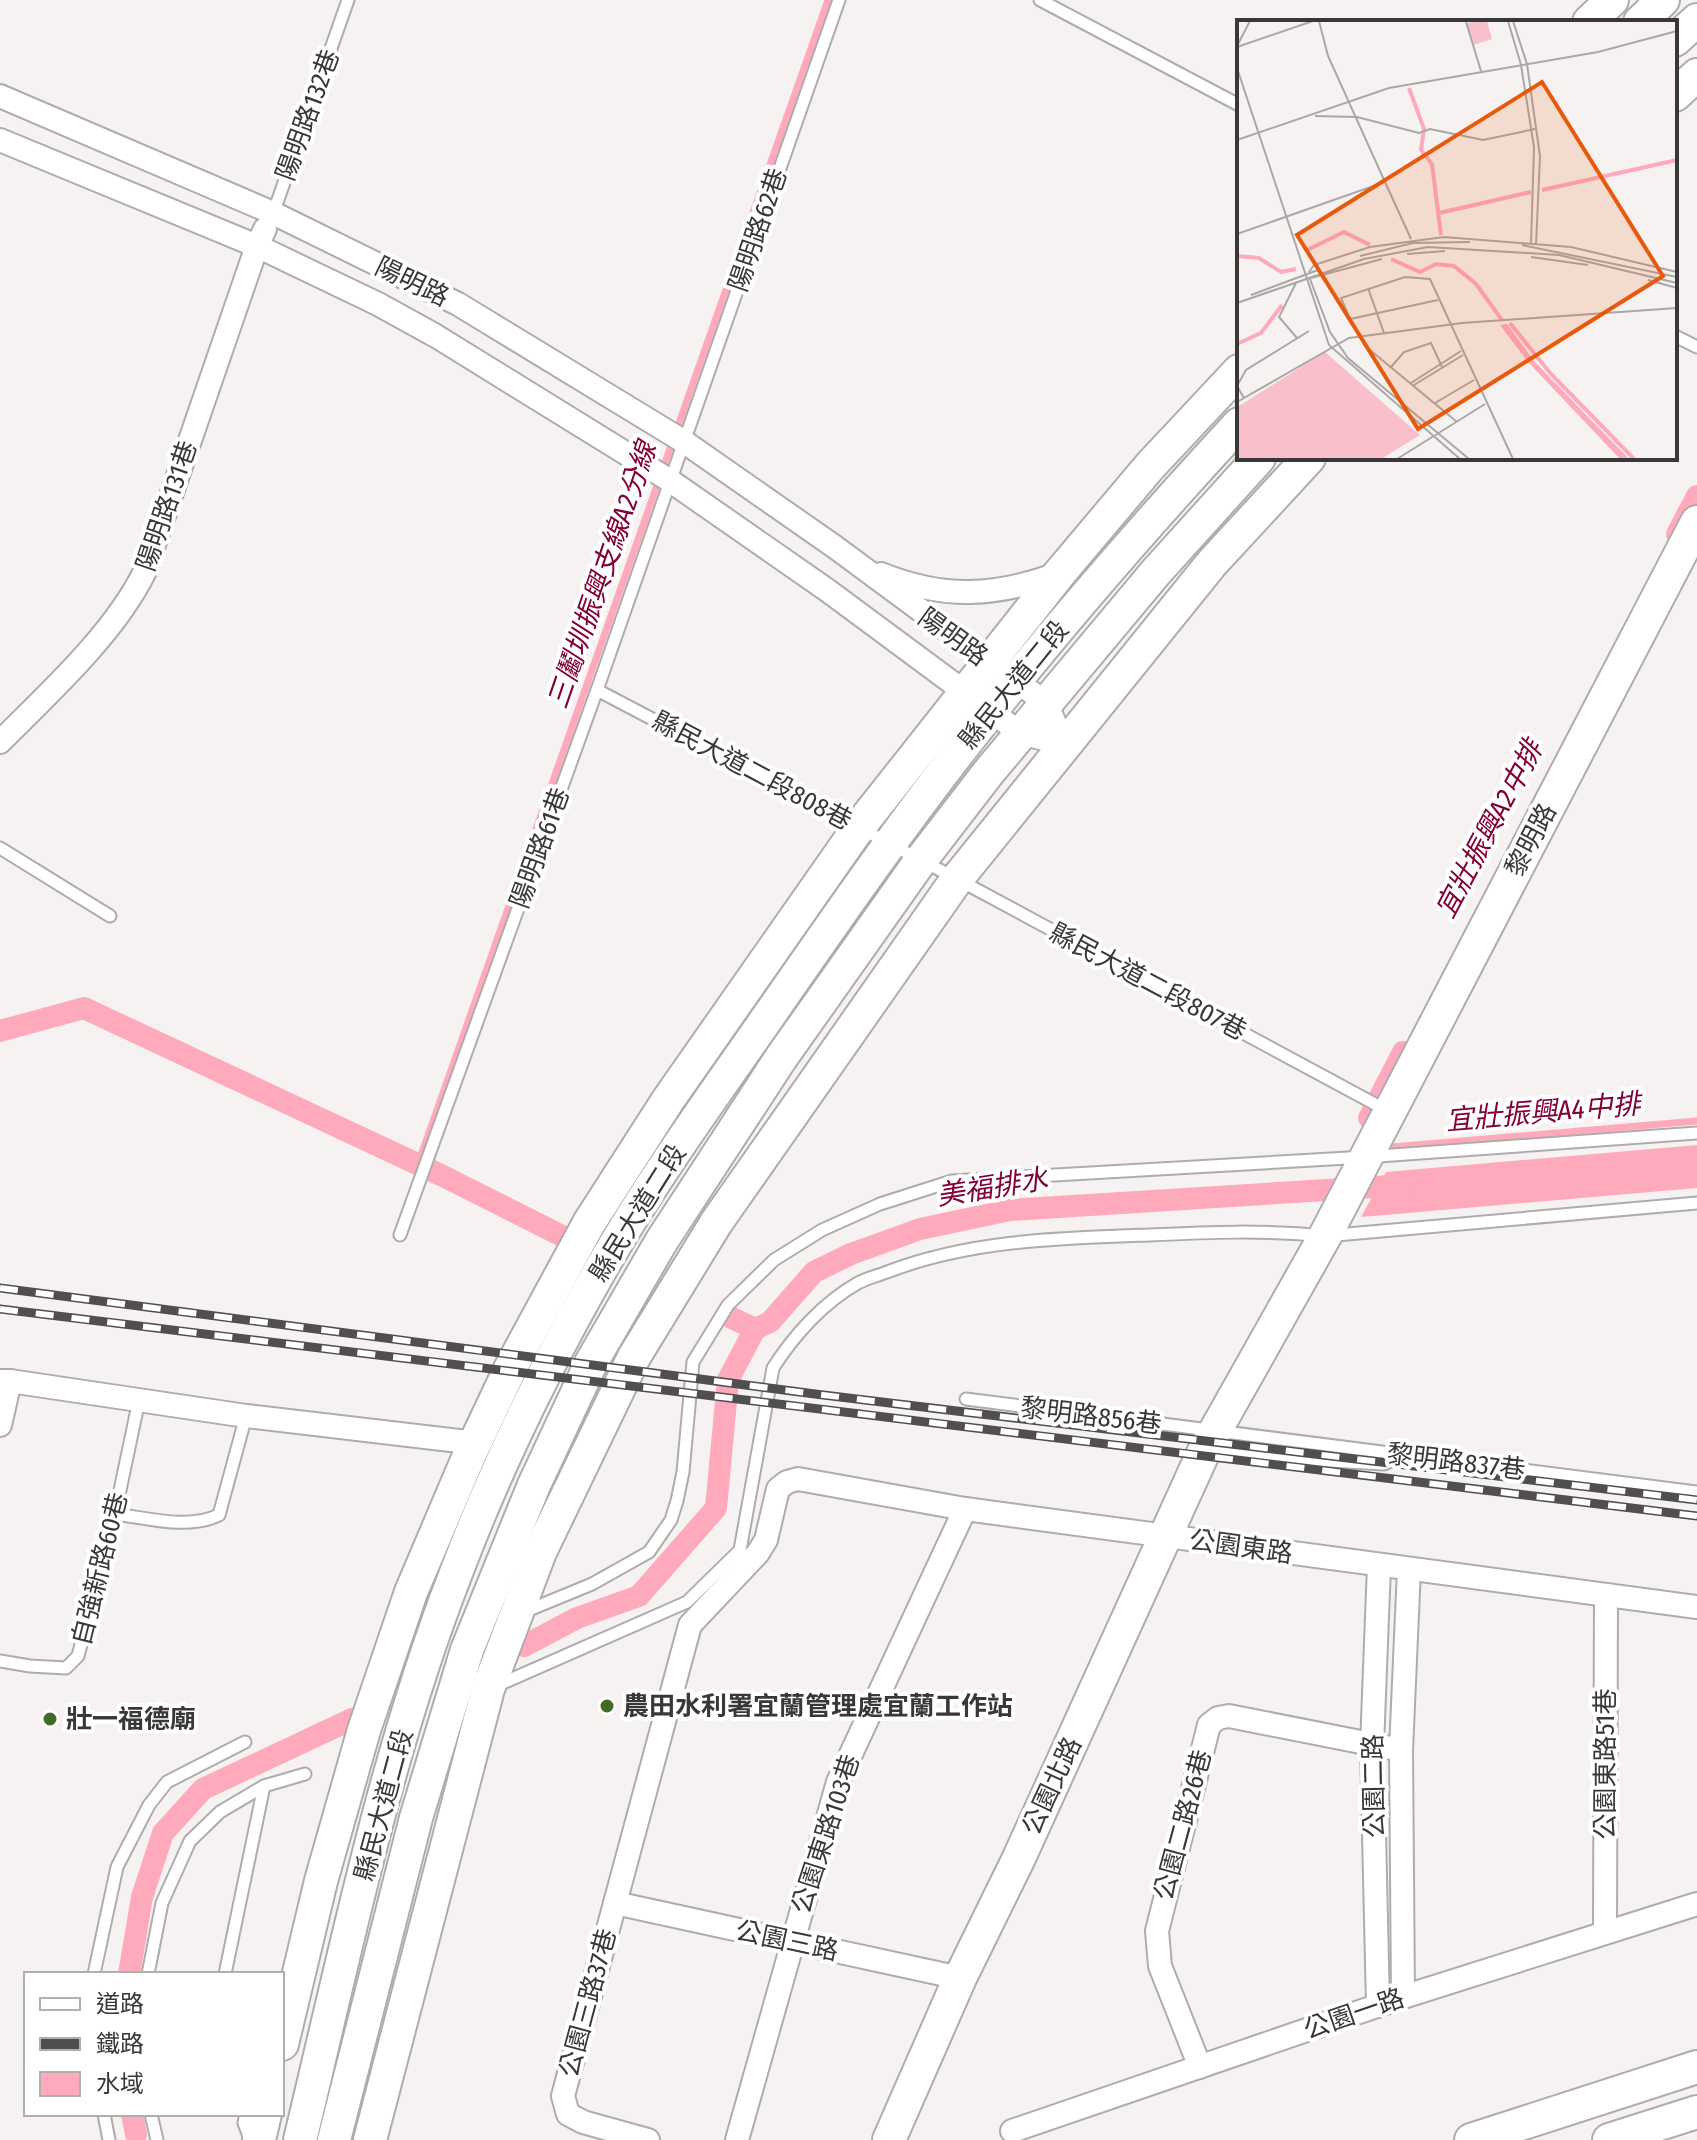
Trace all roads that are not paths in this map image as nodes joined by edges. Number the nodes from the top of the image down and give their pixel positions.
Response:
1 (348, 0) edge
2 (839, 0) edge
3 (1040, 0) edge
4 (1612, 0) edge
5 (1663, 0) edge
6 (1591, 20) edge
7 (1642, 20) edge
8 (1697, 20) edge
9 (1677, 38) edge
10 (1697, 75) edge
11 (1677, 93) edge
12 (0, 96) edge
13 (1237, 104) edge
14 (0, 140) edge
15 (265, 229) junction
16 (1677, 337) edge
17 (1697, 347) edge
18 (1237, 373) edge
19 (1237, 426) edge
20 (676, 460) junction
21 (1257, 460) edge
22 (1307, 460) edge
23 (1697, 522) edge
24 (835, 547) junction
25 (1059, 574) junction
26 (1003, 672) junction
27 (597, 690) junction
28 (978, 702) junction
29 (1046, 703) junction
30 (1020, 733) junction
31 (0, 742) edge
32 (1064, 744) junction
33 (859, 827) junction
34 (0, 848) edge
35 (906, 852) junction
36 (957, 879) junction
37 (110, 916) dead end
38 (1389, 1112) junction
39 (1697, 1133) edge
40 (1365, 1157) junction
41 (1697, 1203) edge
42 (400, 1235) dead end
43 (1325, 1236) junction
44 (5, 1381) edge
45 (966, 1399) dead end
46 (139, 1400) junction
47 (246, 1416) junction
48 (0, 1425) edge
49 (1210, 1441) junction
50 (476, 1443) junction
51 (1405, 1456) junction
52 (787, 1482) joint
53 (1697, 1492) edge
54 (965, 1509) junction
55 (115, 1514) junction
56 (1166, 1537) junction
57 (1379, 1566) junction
58 (1409, 1569) junction
59 (1606, 1595) junction
60 (1697, 1607) edge
61 (517, 1614) junction
62 (0, 1661) edge
63 (457, 1686) junction
64 (488, 1689) junction
65 (245, 1742) dead end
66 (1372, 1746) junction
67 (1401, 1750) junction
68 (469, 1759) junction
69 (305, 1774) dead end
70 (264, 1786) junction
71 (374, 1841) junction
72 (615, 1903) junction
73 (1697, 1904) edge
74 (310, 1930) junction
75 (1605, 1932) junction
76 (792, 1942) junction
77 (94, 1972) edge
78 (148, 1972) edge
79 (225, 1972) edge
80 (960, 1978) junction
81 (1403, 1997) junction
82 (1378, 2006) junction
83 (284, 2036) edge
84 (1200, 2067) junction
85 (1697, 2067) edge
86 (1697, 2112) edge
87 (104, 2116) edge
88 (151, 2116) edge
89 (246, 2116) edge
90 (265, 2116) edge
91 (1012, 2131) dead end
92 (109, 2140) edge
93 (157, 2140) edge
94 (250, 2140) edge
95 (259, 2140) edge
96 (300, 2140) edge
97 (334, 2140) edge
98 (370, 2140) edge
99 (648, 2140) edge
100 (737, 2140) edge
101 (889, 2140) edge
102 (1471, 2140) edge
103 (1609, 2140) edge

1 - 15 lane, 陽明路132巷
2 - 20 lane, 陽明路62巷
3 - 13 lane
4 - 6 street
5 - 7 street
8 - 9 street
10 - 11 street
12 - 15 street, 陽明路
14 - 15 street, 陽明路
15 - 20 street, 陽明路
15 - 20 street, 陽明路
15 - 31 street, 陽明路131巷
16 - 17 lane
18 - 25 street, 縣民大道二段
19 - 26 street, 縣民大道二段
20 - 24 street, 陽明路
20 - 27 lane, 陽明路61巷
20 - 28 street, 陽明路
21 - 29 street, 縣民大道二段
22 - 32 street
23 - 38 street, 黎明路
24 - 25 street
24 - 26 street, 陽明路
25 - 26 street, 縣民大道二段
26 - 28 street, 縣民大道二段
26 - 29 street, 陽明路
27 - 33 lane, 縣民大道二段808巷
27 - 42 lane, 陽明路61巷
28 - 30 street, 陽明路
28 - 33 street, 縣民大道二段
28 - 35 street, 縣民大道二段
29 - 30 street, 縣民大道二段
29 - 32 street
30 - 32 street, 陽明路
30 - 35 street, 縣民大道二段
32 - 36 street
33 - 35 lane, 縣民大道二段808巷
33 - 50 street, 縣民大道二段
34 - 37 lane
35 - 36 lane, 縣民大道二段807巷
35 - 63 street, 縣民大道二段
35 - 71 street, 縣民大道二段
36 - 38 lane, 縣民大道二段807巷
36 - 61 street
38 - 40 street, 黎明路
39 - 40 lane
40 - 43 street, 黎明路
40 - 61 lane
41 - 43 lane
43 - 49 street
43 - 64 lane
44 - 46 street
44 - 48 street
45 - 49 lane, 黎明路856巷
46 - 47 street
46 - 55 lane, 自強新路60巷
47 - 50 street
47 - 55 lane
49 - 51 lane, 黎明路837巷
49 - 51 lane
49 - 56 street, 公園北路
50 - 74 street, 縣民大道二段
51 - 53 lane, 黎明路837巷
52 - 54 street, 公園東路
52 - 72 street, 公園三路37巷
54 - 56 street, 公園東路
54 - 76 street, 公園東路103巷
55 - 62 lane, 自強新路60巷
56 - 57 street, 公園東路
56 - 80 street, 公園北路
57 - 58 street, 公園東路
57 - 66 street, 公園二路
58 - 59 street, 公園東路
58 - 67 street, 公園二路
59 - 60 street, 公園東路
59 - 75 street, 公園東路51巷
61 - 64 street
63 - 68 street
63 - 97 street, 縣民大道二段
64 - 68 street
65 - 77 lane
66 - 67 street, 公園二路26巷
66 - 82 street, 公園二路
66 - 84 street, 公園二路26巷
67 - 81 street, 公園二路
68 - 98 street
69 - 70 lane
70 - 78 lane
70 - 79 lane
71 - 74 street
71 - 96 street, 縣民大道二段
72 - 76 street, 公園三路
72 - 99 street, 公園三路37巷
73 - 75 street, 公園一路
74 - 83 street, 縣民大道二段
75 - 81 street, 公園一路
76 - 80 street, 公園三路
76 - 100 street
80 - 101 street, 公園北路
81 - 82 street, 公園一路
82 - 84 street, 公園一路
84 - 91 street, 公園一路
85 - 102 street
86 - 103 street
87 - 92 lane
88 - 93 lane
89 - 94 lane
90 - 95 street

